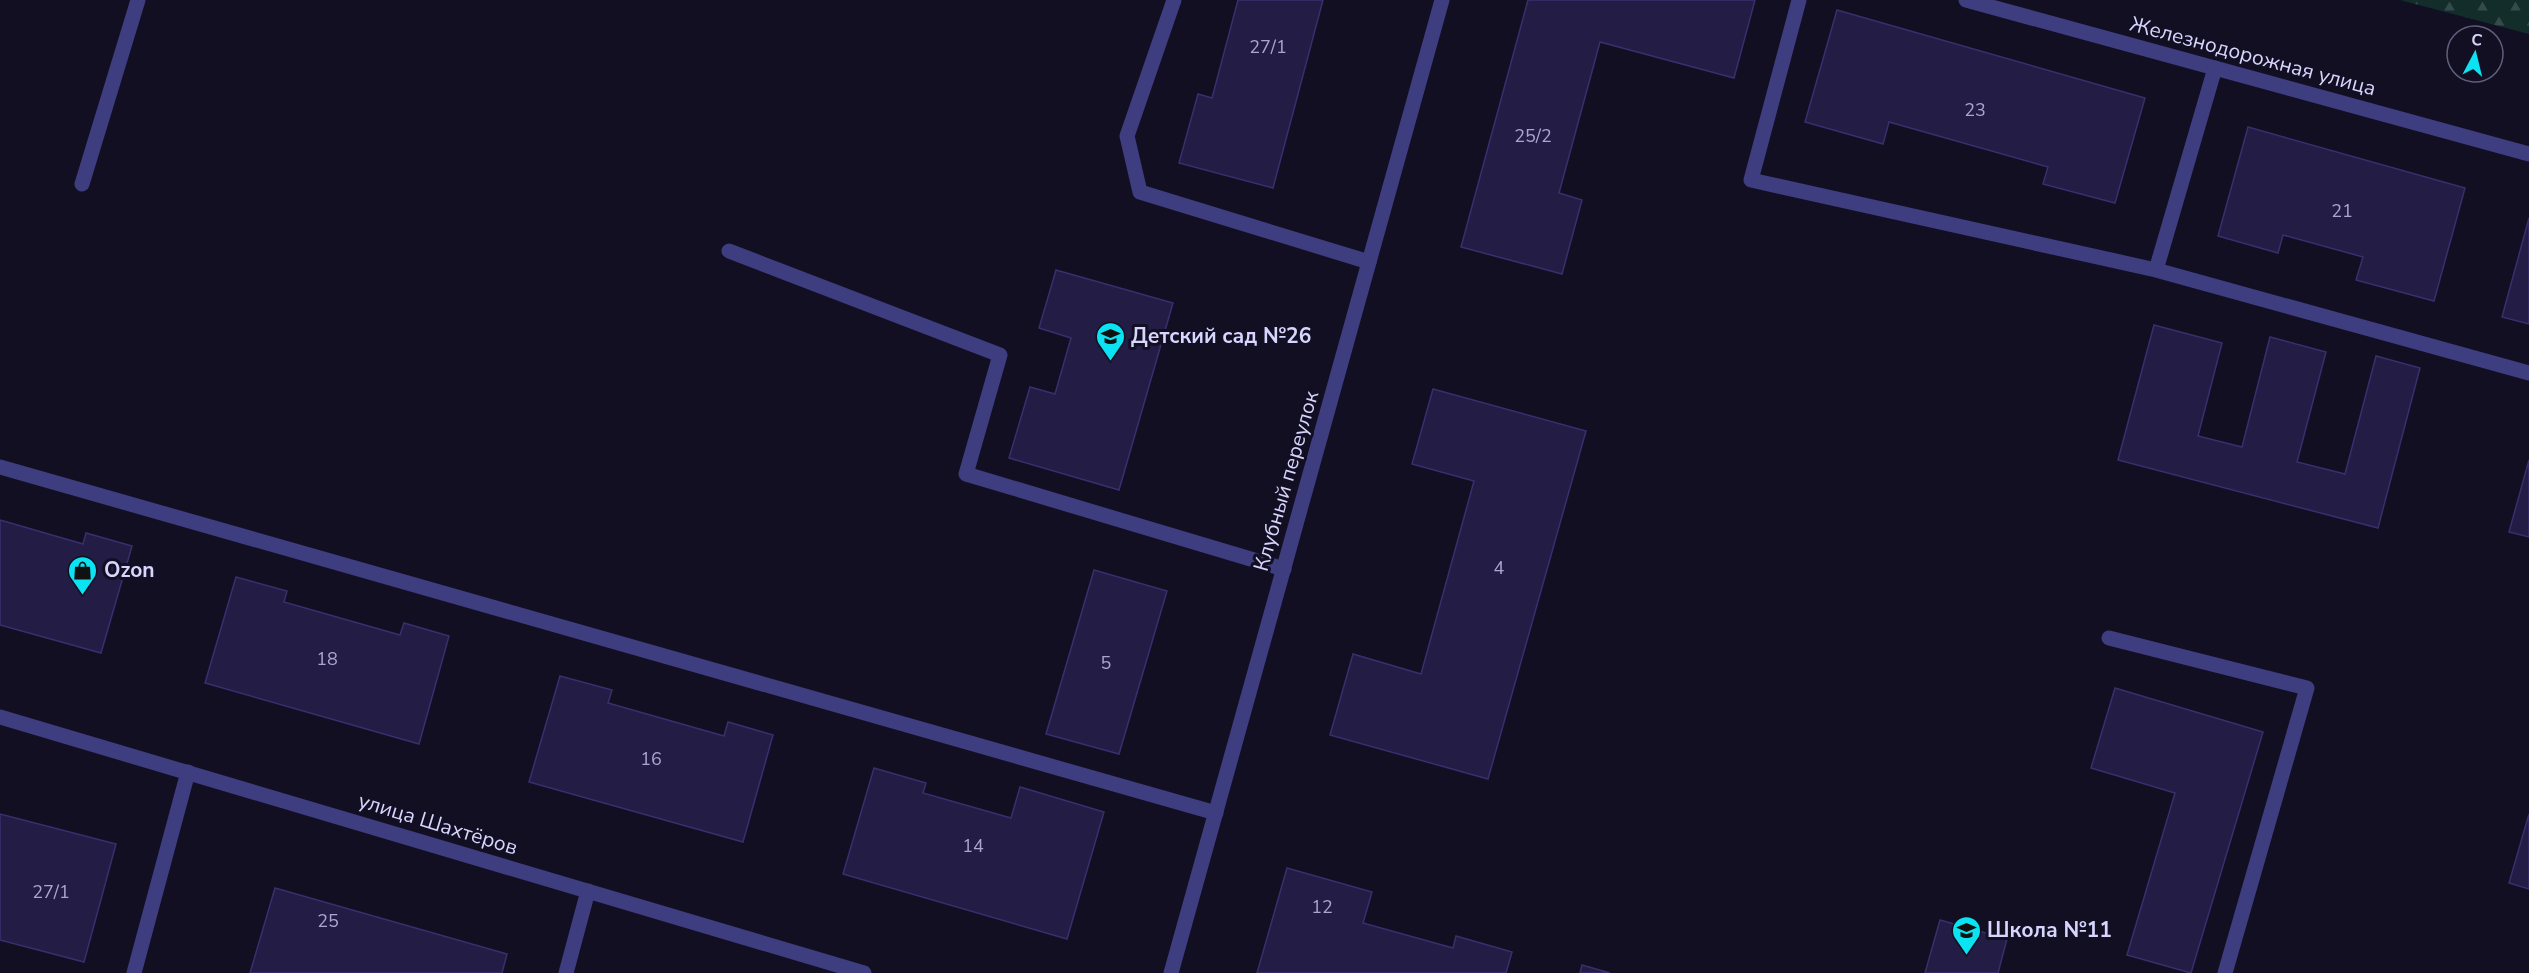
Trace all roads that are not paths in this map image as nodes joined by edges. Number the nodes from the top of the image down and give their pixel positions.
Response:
1 (138, 0) edge
2 (1174, 0) edge
3 (1442, 0) edge
4 (1799, 0) edge
5 (1966, 0) edge
6 (2216, 68) junction
7 (2529, 154) edge
8 (82, 184) dead end
9 (729, 251) dead end
10 (1369, 262) junction
11 (2156, 270) junction
12 (2529, 373) edge
13 (0, 467) edge
14 (1284, 569) junction
15 (2109, 638) dead end
16 (0, 717) edge
17 (188, 772) junction
18 (1216, 813) junction
19 (588, 891) junction
20 (134, 973) edge
21 (566, 973) edge
22 (864, 973) edge
23 (1171, 973) edge
24 (2225, 973) edge

1 - 8 street
2 - 10 street
3 - 10 street, Клубный переулок
4 - 11 street
5 - 6 street, Железнодорожная улица
6 - 7 street, Железнодорожная улица
6 - 11 street
9 - 14 street
10 - 14 street, Клубный переулок
11 - 12 street
13 - 18 street
14 - 18 street, Клубный переулок
15 - 24 street
16 - 17 street, улица Шахтёров
17 - 19 street, улица Шахтёров
17 - 20 street
18 - 23 street, Клубный переулок
19 - 21 street
19 - 22 street, улица Шахтёров

